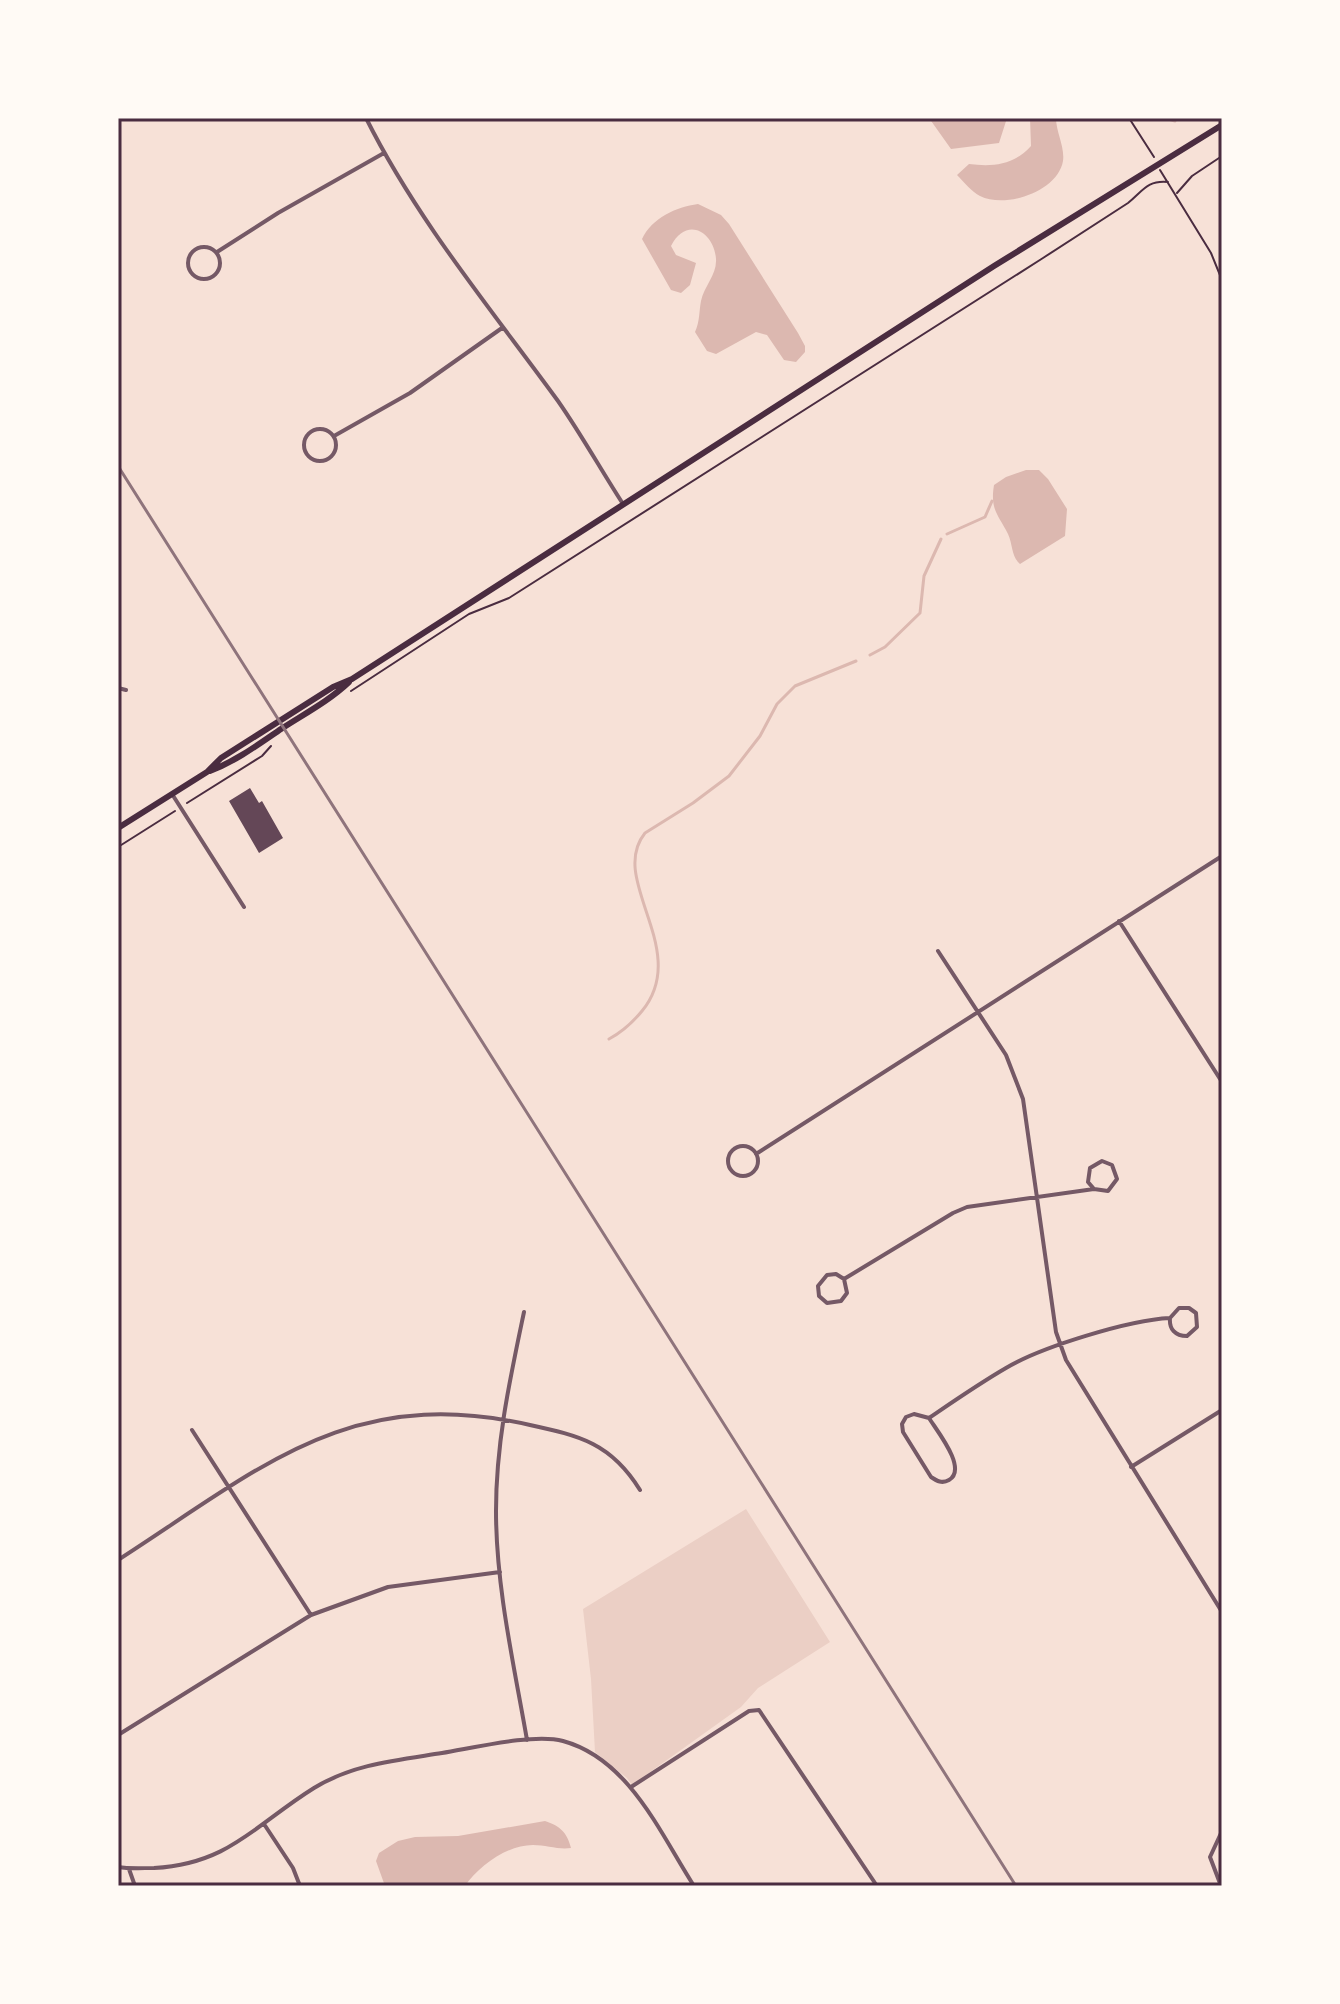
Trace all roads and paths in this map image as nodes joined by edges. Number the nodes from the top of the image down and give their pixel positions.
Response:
1 (366, 118) edge
2 (1129, 118) edge
3 (1222, 125) edge
4 (384, 153) junction
5 (1222, 156) edge
6 (1154, 157) dead end
7 (1163, 174) dead end
8 (1168, 182) junction
9 (1176, 194) junction
10 (217, 252) junction
11 (1222, 280) edge
12 (502, 328) junction
13 (334, 436) junction
14 (623, 504) junction
15 (118, 688) edge
16 (126, 690) dead end
17 (342, 696) dead end
18 (271, 745) dead end
19 (172, 794) junction
20 (181, 807) junction
21 (118, 828) edge
22 (118, 847) edge
23 (1222, 856) edge
24 (244, 907) dead end
25 (1119, 921) junction
26 (938, 951) dead end
27 (977, 1012) junction
28 (1222, 1082) edge
29 (756, 1154) junction
30 (1094, 1189) junction
31 (1036, 1198) junction
32 (844, 1279) junction
33 (524, 1312) dead end
34 (1170, 1318) junction
35 (1060, 1346) junction
36 (1222, 1410) edge
37 (502, 1418) junction
38 (929, 1418) junction
39 (192, 1430) dead end
40 (1131, 1467) junction
41 (230, 1488) junction
42 (640, 1490) dead end
43 (118, 1560) edge
44 (500, 1572) junction
45 (1222, 1612) edge
46 (311, 1615) junction
47 (118, 1735) edge
48 (527, 1740) junction
49 (631, 1787) junction
50 (264, 1824) junction
51 (1222, 1831) edge
52 (118, 1867) edge
53 (129, 1869) junction
54 (135, 1886) edge
55 (300, 1886) edge
56 (694, 1886) edge
57 (877, 1886) edge
58 (1221, 1886) edge

1 - 4 street
2 - 6 path
3 - 14 main road
4 - 10 street
4 - 12 street
5 - 9 path
7 - 8 path
8 - 9 path
8 - 17 path
9 - 11 path
10 - 10 street
12 - 13 street
12 - 14 street
13 - 13 street
14 - 19 main road
15 - 16 street
18 - 20 path
19 - 20 street
19 - 21 main road
20 - 22 path
20 - 24 street
23 - 25 street
25 - 27 street
25 - 28 street
26 - 27 street
27 - 29 street
27 - 31 street
29 - 29 street
30 - 30 street
30 - 31 street
31 - 32 street
31 - 35 street
32 - 32 street
33 - 37 street
34 - 34 street
34 - 35 street
35 - 38 street
35 - 40 street
36 - 40 street
37 - 41 street
37 - 42 street
37 - 44 street
38 - 38 street
39 - 41 street
40 - 45 street
41 - 43 street
41 - 46 street
44 - 46 street
44 - 48 street
46 - 47 street
48 - 49 street
48 - 50 street
49 - 56 street
49 - 57 street
50 - 53 street
50 - 55 street
51 - 58 street
52 - 53 street
53 - 54 street

